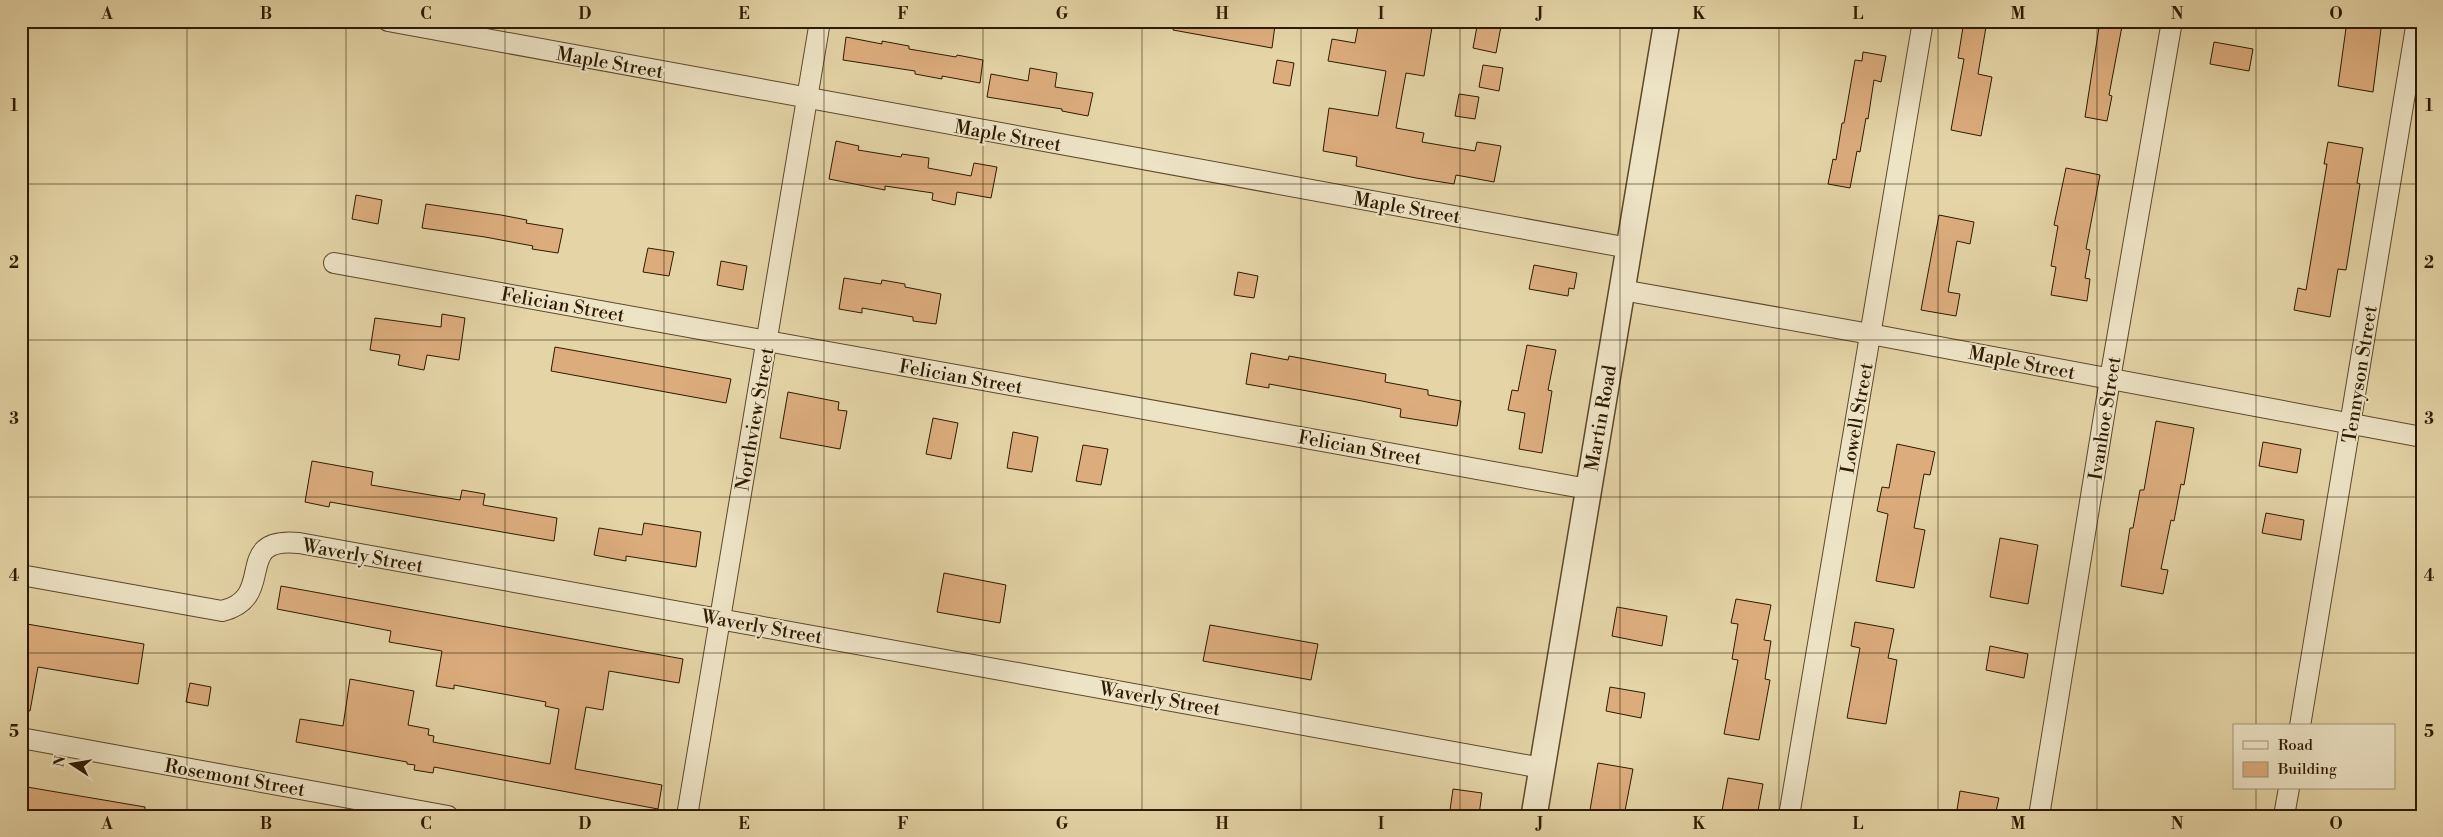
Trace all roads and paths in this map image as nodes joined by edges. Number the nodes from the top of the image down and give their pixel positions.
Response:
1 (388, 21) edge
2 (820, 21) edge
3 (1667, 21) edge
4 (1923, 21) edge
5 (2172, 21) edge
6 (2417, 21) edge
7 (808, 98) junction
8 (1629, 248) junction
9 (334, 263) dead end
10 (1622, 290) junction
11 (1870, 334) junction
12 (767, 341) junction
13 (2110, 379) junction
14 (2350, 424) junction
15 (2422, 437) edge
16 (1588, 489) junction
17 (21, 576) edge
18 (720, 618) junction
19 (2300, 724) edge
20 (21, 738) edge
21 (1542, 768) junction
22 (2289, 790) edge
23 (448, 816) edge
24 (687, 816) edge
25 (1534, 816) edge
26 (1789, 816) edge
27 (2039, 816) edge
28 (2284, 816) edge

1 - 7 street, Maple Street
2 - 7 street, Northview Street
3 - 8 street, Martin Road
4 - 11 street, Lowell Street
5 - 13 street, Ivanhoe Street
6 - 14 street, Tennyson Street
7 - 8 street, Maple Street
7 - 12 street, Northview Street
8 - 10 street, Martin Road
9 - 12 street, Felician Street
10 - 11 street, Maple Street
10 - 16 street, Martin Road
11 - 13 street, Maple Street
11 - 26 street, Lowell Street
12 - 16 street, Felician Street
12 - 18 street, Northview Street
13 - 14 street, Maple Street
13 - 27 street, Ivanhoe Street
14 - 15 street, Maple Street
14 - 19 street, Tennyson Street
16 - 21 street, Martin Road
17 - 18 street, Waverly Street
18 - 21 street, Waverly Street
18 - 24 street, Northview Street
20 - 23 street, Rosemont Street
21 - 25 street, Martin Road
22 - 28 street

